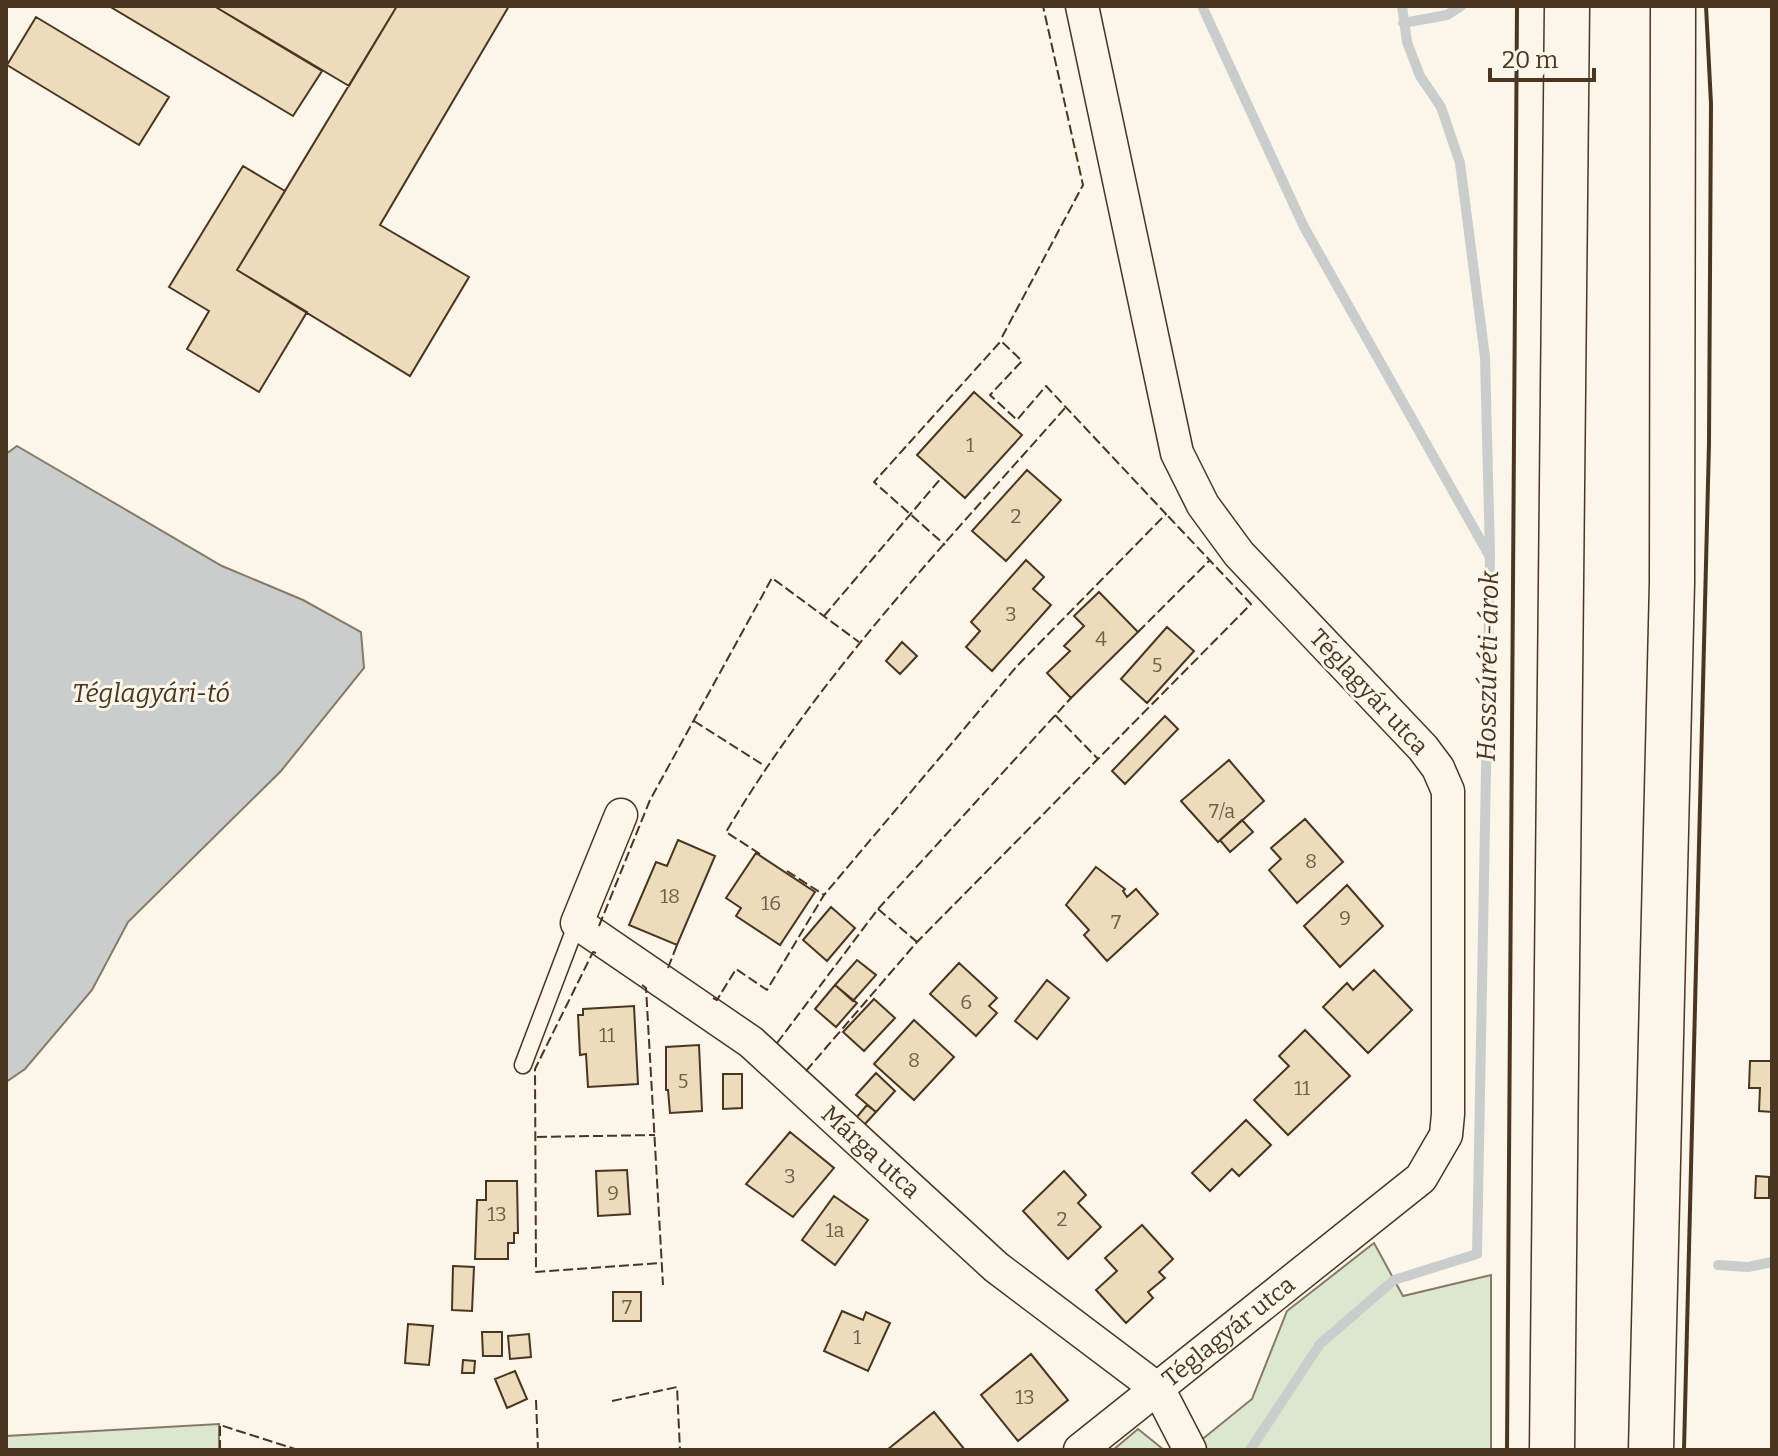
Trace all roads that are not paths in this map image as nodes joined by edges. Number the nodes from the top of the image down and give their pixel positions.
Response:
1 (1082, 6) edge
2 (1567, 6) edge
3 (1673, 6) edge
4 (621, 815) dead end
5 (577, 923) junction
6 (523, 1065) dead end
7 (1159, 1390) junction
8 (1080, 1450) edge
9 (1190, 1450) edge
10 (1552, 1450) edge
11 (1651, 1450) edge

1 - 7 street, Téglagyár utca
2 - 10 highway
3 - 11 highway
4 - 5 street
5 - 6 lane
5 - 7 street, Márga utca
7 - 8 street, Téglagyár utca
7 - 9 street

